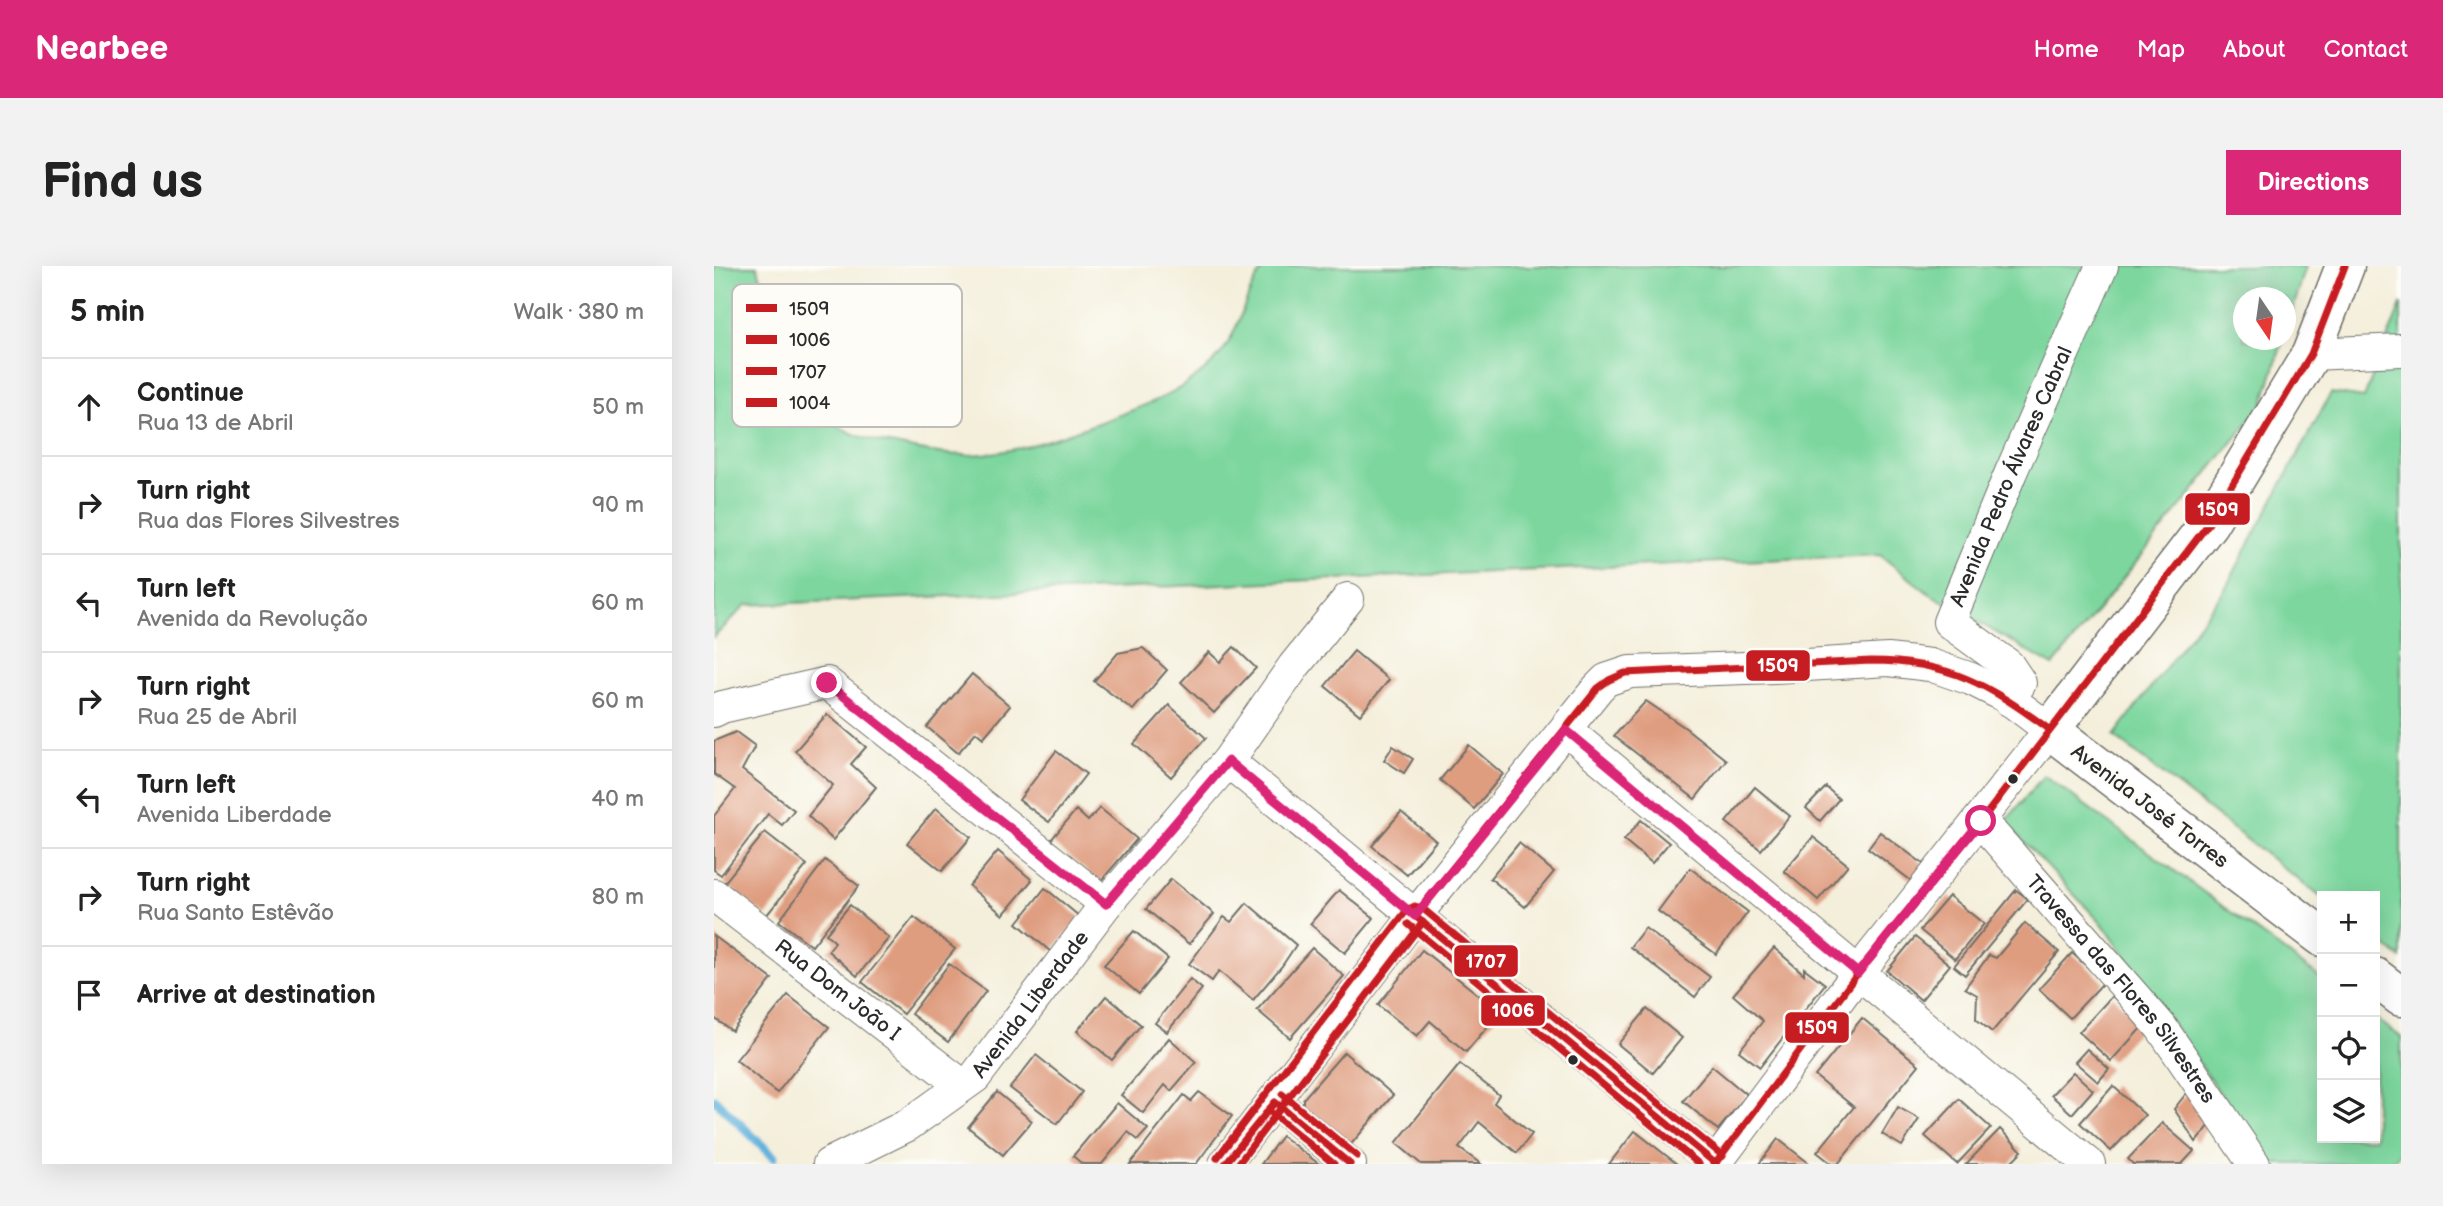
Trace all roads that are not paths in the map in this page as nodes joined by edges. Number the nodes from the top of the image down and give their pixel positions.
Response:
1 (2102, 266) edge
2 (2345, 266) edge
3 (2401, 350) edge
4 (2311, 354) junction
5 (1348, 599) dead end
6 (2009, 700) junction
7 (714, 711) edge
8 (1566, 730) junction
9 (2050, 730) junction
10 (1228, 761) junction
11 (1981, 821) junction
12 (714, 895) edge
13 (1106, 904) junction
14 (1415, 916) junction
15 (2317, 933) edge
16 (1858, 973) junction
17 (2380, 981) edge
18 (2401, 997) edge
19 (962, 1085) junction
20 (1275, 1102) junction
21 (829, 1164) edge
22 (1225, 1164) edge
23 (1350, 1164) edge
24 (1715, 1164) edge
25 (2090, 1164) edge
26 (2254, 1164) edge

1 - 6 street, Avenida Pedro Álvares Cabral
2 - 4 street, Avenida José Torres
3 - 4 street
4 - 9 street, Avenida José Torres
5 - 10 street, Avenida Liberdade
6 - 8 street
6 - 9 street
7 - 13 street
8 - 14 street
8 - 16 street
9 - 11 street
9 - 15 street, Avenida José Torres
10 - 13 street, Avenida Liberdade
10 - 14 street
11 - 16 street
11 - 26 street, Travessa das Flores Silvestres
12 - 19 street, Rua Dom João I
13 - 19 street, Avenida Liberdade
14 - 20 street
14 - 24 street
16 - 24 street
16 - 25 street
17 - 18 street
19 - 21 street, Avenida Liberdade
20 - 22 street
20 - 23 street

